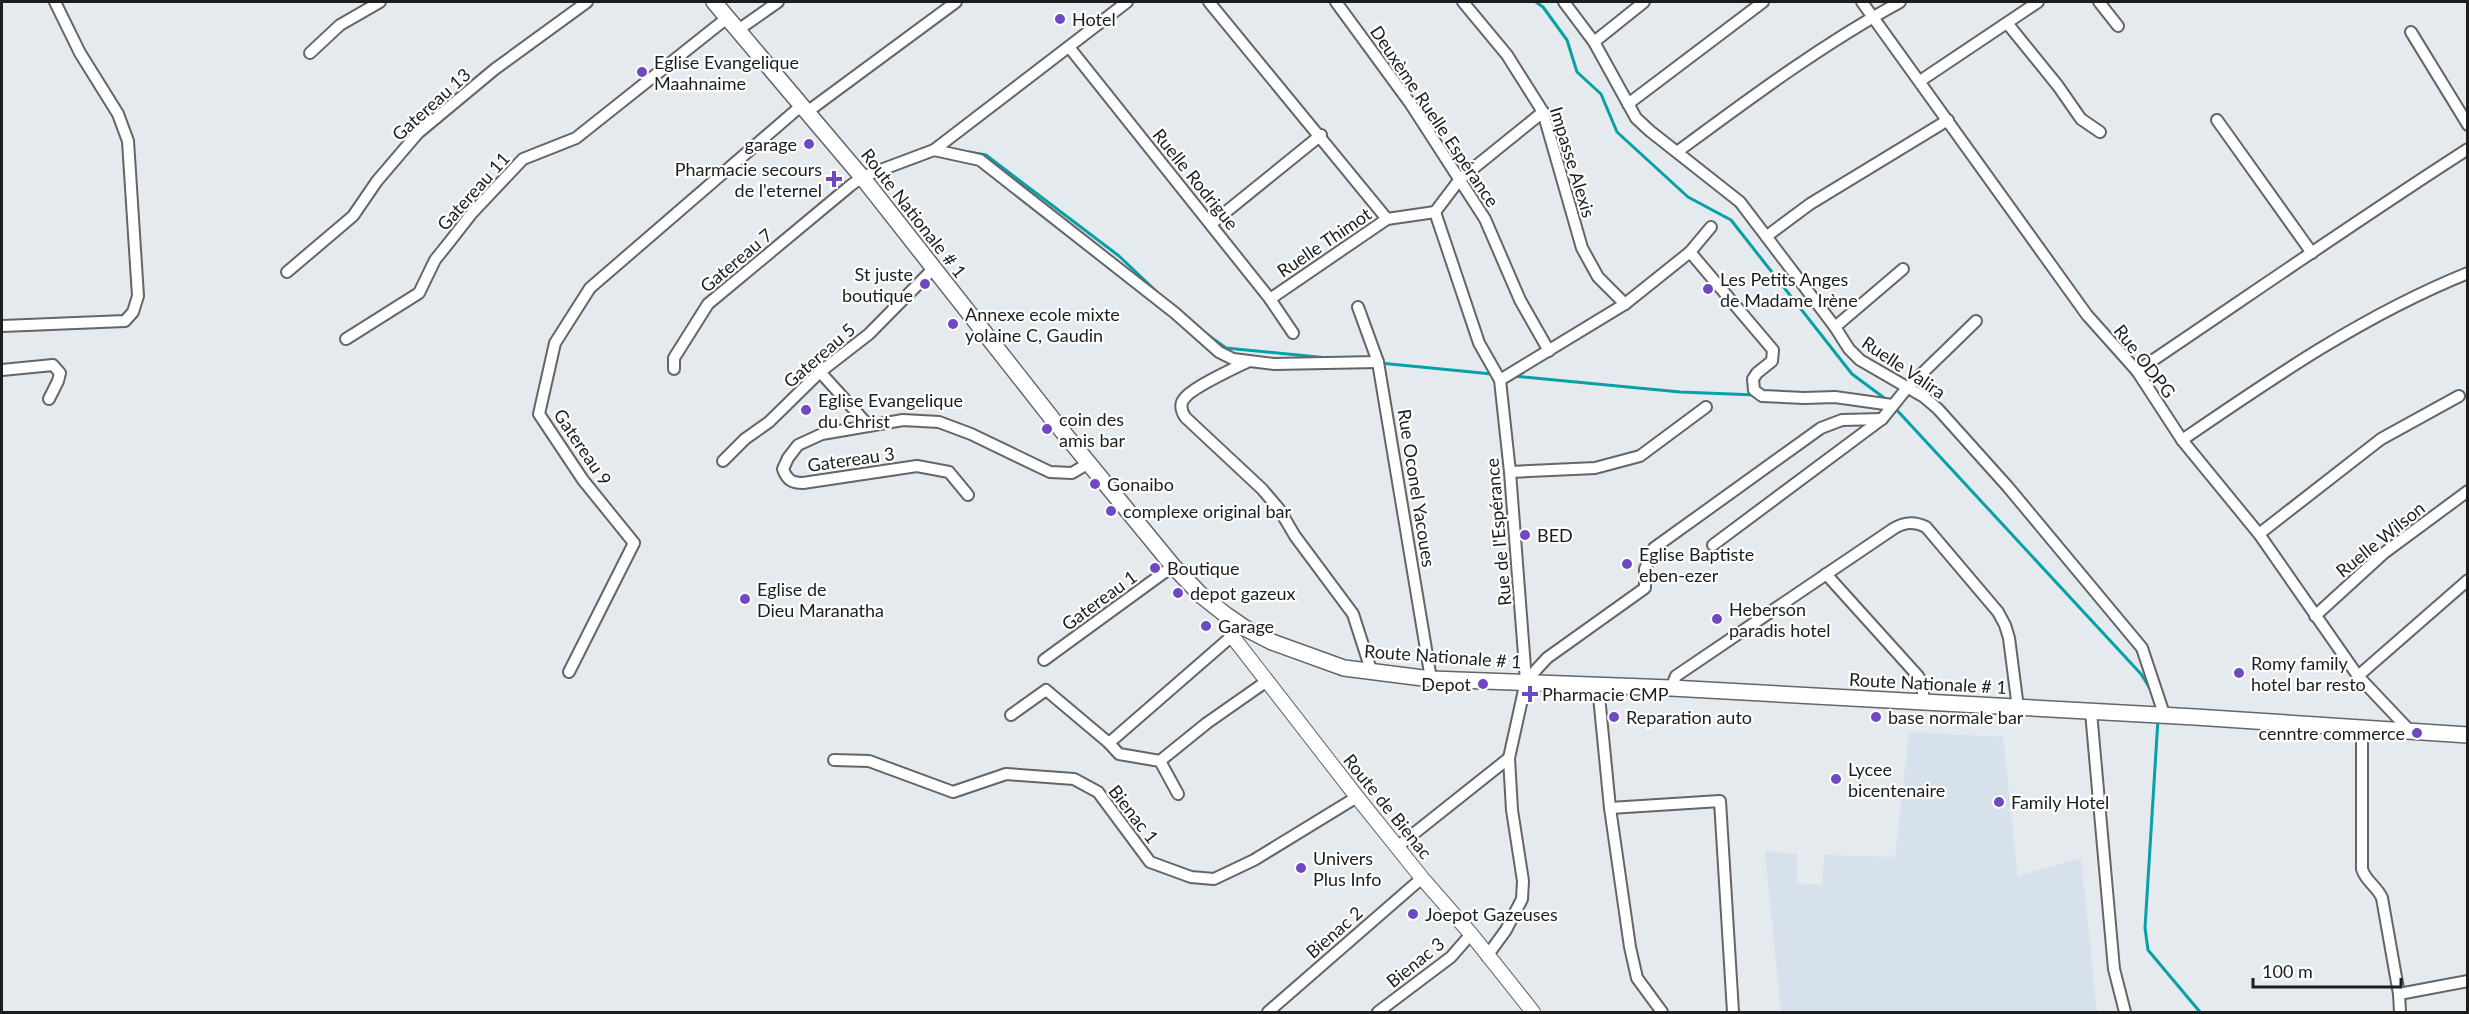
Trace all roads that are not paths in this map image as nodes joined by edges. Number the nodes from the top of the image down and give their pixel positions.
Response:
1 (55, 2) edge
2 (380, 2) edge
3 (587, 2) edge
4 (714, 2) edge
5 (778, 2) edge
6 (956, 2) edge
7 (1127, 2) edge
8 (1209, 2) edge
9 (1336, 2) edge
10 (1463, 2) edge
11 (1564, 2) edge
12 (1644, 2) edge
13 (1763, 2) edge
14 (1862, 2) edge
15 (1900, 2) edge
16 (2038, 2) edge
17 (2099, 2) edge
18 (1872, 17) junction
19 (727, 18) junction
20 (2007, 23) junction
21 (2118, 26) dead end
22 (738, 30) junction
23 (2411, 32) dead end
24 (1594, 42) junction
25 (1069, 47) junction
26 (310, 53) dead end
27 (1920, 81) junction
28 (1628, 104) junction
29 (805, 109) junction
30 (1543, 112) junction
31 (1948, 120) junction
32 (2217, 120) dead end
33 (2468, 125) edge
34 (2100, 132) dead end
35 (1321, 135) junction
36 (2468, 149) edge
37 (934, 150) junction
38 (1677, 152) junction
39 (1460, 179) junction
40 (851, 186) junction
41 (1435, 212) junction
42 (1387, 219) junction
43 (1211, 224) junction
44 (1711, 227) dead end
45 (1767, 236) junction
46 (1690, 252) junction
47 (2312, 253) junction
48 (933, 269) junction
49 (1903, 269) dead end
50 (287, 272) dead end
51 (2468, 273) edge
52 (1270, 299) junction
53 (1625, 304) junction
54 (1358, 307) dead end
55 (1976, 321) dead end
56 (2, 326) edge
57 (1835, 327) junction
58 (1293, 333) dead end
59 (346, 339) dead end
60 (1549, 351) junction
61 (1247, 362) junction
62 (1378, 362) junction
63 (674, 369) dead end
64 (2, 370) edge
65 (2137, 371) junction
66 (820, 372) junction
67 (1500, 380) junction
68 (1907, 388) junction
69 (2459, 396) dead end
70 (49, 399) dead end
71 (1892, 405) junction
72 (1706, 407) dead end
73 (1882, 419) junction
74 (869, 426) junction
75 (2182, 440) junction
76 (723, 461) dead end
77 (1089, 463) junction
78 (1510, 472) junction
79 (2468, 491) edge
80 (968, 495) dead end
81 (2259, 534) junction
82 (1713, 545) dead end
83 (1173, 566) junction
84 (1826, 574) junction
85 (2468, 580) edge
86 (1226, 615) junction
87 (2315, 616) junction
88 (1232, 636) junction
89 (1044, 660) dead end
90 (569, 672) dead end
91 (1372, 673) junction
92 (2358, 676) junction
93 (1431, 679) junction
94 (1267, 681) junction
95 (1526, 681) junction
96 (1598, 687) junction
97 (1671, 688) junction
98 (1924, 703) junction
99 (2018, 708) junction
100 (2091, 712) junction
101 (1011, 714) dead end
102 (2165, 717) junction
103 (2362, 729) junction
104 (2411, 732) junction
105 (2468, 735) edge
106 (1109, 743) junction
107 (1509, 758) junction
108 (834, 760) dead end
109 (1160, 761) junction
110 (1178, 794) dead end
111 (1357, 797) junction
112 (1610, 808) junction
113 (1397, 847) junction
114 (1422, 878) junction
115 (1471, 934) junction
116 (1487, 956) junction
117 (2468, 981) edge
118 (2399, 994) junction
119 (1268, 1012) edge
120 (1378, 1012) edge
121 (1533, 1012) edge
122 (1662, 1012) edge
123 (1733, 1012) edge
124 (2125, 1012) edge
125 (2400, 1012) edge

1 - 56 street
2 - 26 street
3 - 50 street, Gatereau 13
4 - 19 main road, Route Nationale # 1
5 - 22 street
6 - 29 street
7 - 25 street
8 - 35 street
9 - 39 street, Deuxème Ruelle Espérance
10 - 30 street, Impasse Alexis
11 - 24 street, Ruelle Valira
12 - 24 street
13 - 28 street
14 - 18 street, Rue ODPG
15 - 18 street
16 - 20 street
17 - 21 street
18 - 27 street, Rue ODPG
18 - 38 street
19 - 22 main road, Route Nationale # 1
19 - 59 street, Gatereau 11
20 - 27 street
20 - 34 street
22 - 29 main road, Route Nationale # 1
23 - 33 street
24 - 28 street, Ruelle Valira
25 - 37 street
25 - 43 street, Ruelle Rodrigue
27 - 31 street, Rue ODPG
28 - 38 street, Ruelle Valira
29 - 40 main road, Route Nationale # 1
29 - 90 street, Gatereau 9
30 - 39 street
30 - 53 street, Impasse Alexis
31 - 45 street
31 - 65 street, Rue ODPG
32 - 47 street
35 - 42 street
35 - 43 street
36 - 47 street
37 - 40 street, Gatereau 7
37 - 61 street
38 - 45 street, Ruelle Valira
39 - 41 street
39 - 60 street, Deuxème Ruelle Espérance
40 - 48 main road, Route Nationale # 1
40 - 63 street, Gatereau 7
41 - 42 street, Ruelle Thimot
41 - 67 street
42 - 52 street, Ruelle Thimot
43 - 52 street, Ruelle Rodrigue
44 - 46 street
45 - 57 street, Ruelle Valira
46 - 53 street
46 - 71 street
47 - 65 street
48 - 66 street, Gatereau 5
48 - 77 main road, Route Nationale # 1
49 - 57 street
51 - 75 street
52 - 58 street, Ruelle Rodrigue
53 - 60 street
54 - 62 street, Rue Oconel Yacoues
55 - 68 street
57 - 68 street, Ruelle Valira
60 - 67 street
61 - 62 street
61 - 91 street
62 - 93 street, Rue Oconel Yacoues
64 - 70 street
65 - 75 street, Rue ODPG
66 - 74 street
66 - 76 street, Gatereau 5
67 - 78 street, Rue de l'Espérance
68 - 71 street
68 - 102 street, Ruelle Valira
69 - 81 street
71 - 73 street
72 - 78 street
73 - 82 street
73 - 95 street
74 - 77 street, Gatereau 3
74 - 80 street, Gatereau 3
75 - 81 street, Rue ODPG
77 - 83 main road, Route Nationale # 1
78 - 95 street, Rue de l'Espérance
79 - 87 street, Ruelle Wilson
81 - 87 street, Rue ODPG
83 - 86 main road, Route Nationale # 1
83 - 89 street, Gatereau 1
84 - 97 street
84 - 98 street
84 - 99 street
85 - 92 street
86 - 88 main road, Route de Bienac
86 - 91 main road, Route Nationale # 1
87 - 92 street, Rue ODPG
88 - 94 main road, Route de Bienac
88 - 106 street
91 - 93 main road, Route Nationale # 1
92 - 104 street, Rue ODPG
93 - 95 main road, Route Nationale # 1
94 - 109 street
94 - 111 main road, Route de Bienac
95 - 96 main road, Route Nationale # 1
95 - 107 street
96 - 97 main road, Route Nationale # 1
96 - 112 street
97 - 98 main road, Route Nationale # 1
98 - 99 main road, Route Nationale # 1
99 - 100 main road, Route Nationale # 1
100 - 102 main road, Route Nationale # 1
100 - 124 street
101 - 106 street
102 - 103 main road, Route Nationale # 1
103 - 104 main road, Route Nationale # 1
103 - 118 street
104 - 105 main road, Route Nationale # 1
106 - 109 street
107 - 113 street
107 - 116 street
108 - 111 street, Bienac 1
109 - 110 street
111 - 113 main road, Route de Bienac
112 - 122 street
112 - 123 street
113 - 114 main road, Route de Bienac
114 - 115 main road, Route de Bienac
114 - 119 street, Bienac 2
115 - 116 main road, Route de Bienac
115 - 120 street, Bienac 3
116 - 121 main road, Route de Bienac
117 - 118 street
118 - 125 street

